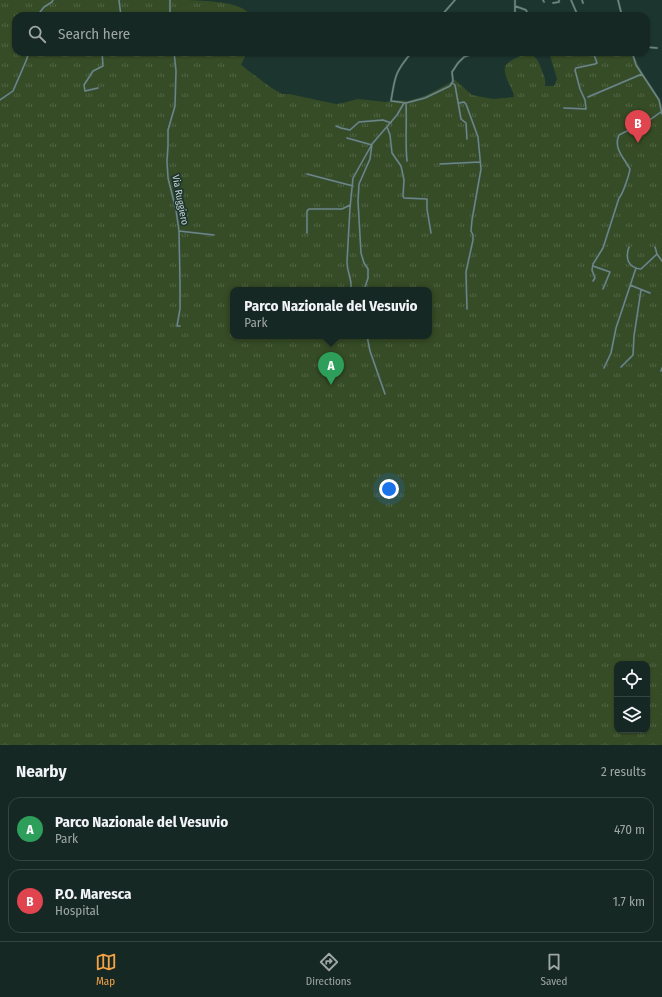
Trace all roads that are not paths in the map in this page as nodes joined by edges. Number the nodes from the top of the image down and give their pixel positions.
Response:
1 (53, 0) edge
2 (119, 0) edge
3 (170, 0) edge
4 (455, 0) edge
5 (516, 0) edge
6 (559, 0) edge
7 (571, 0) edge
8 (582, 0) edge
9 (618, 0) edge
10 (553, 3) dead end
11 (583, 3) dead end
12 (515, 6) junction
13 (40, 12) edge
14 (120, 12) edge
15 (170, 12) edge
16 (444, 12) edge
17 (515, 12) edge
18 (527, 12) edge
19 (576, 12) edge
20 (621, 12) edge
21 (650, 47) edge
22 (657, 48) dead end
23 (28, 56) edge
24 (102, 56) edge
25 (174, 56) edge
26 (409, 56) edge
27 (467, 56) edge
28 (594, 56) edge
29 (633, 56) edge
30 (642, 74) junction
31 (452, 83) junction
32 (98, 88) dead end
33 (588, 97) dead end
34 (0, 100) edge
35 (405, 103) junction
36 (459, 103) junction
37 (564, 108) dead end
38 (662, 113) edge
39 (391, 123) junction
40 (336, 126) dead end
41 (387, 127) junction
42 (347, 138) dead end
43 (467, 139) dead end
44 (372, 146) junction
45 (407, 161) dead end
46 (480, 162) junction
47 (440, 164) dead end
48 (307, 174) dead end
49 (353, 186) junction
50 (350, 205) junction
51 (179, 231) junction
52 (307, 233) dead end
53 (431, 233) dead end
54 (214, 235) dead end
55 (629, 247) dead end
56 (655, 247) dead end
57 (657, 254) junction
58 (662, 261) edge
59 (593, 266) junction
60 (636, 268) junction
61 (593, 281) dead end
62 (630, 285) junction
63 (351, 287) edge
64 (365, 287) edge
65 (603, 289) dead end
66 (641, 290) junction
67 (650, 293) dead end
68 (467, 309) dead end
69 (180, 326) dead end
70 (368, 339) edge
71 (621, 367) dead end
72 (604, 368) dead end
73 (385, 394) dead end

1 - 13 street
2 - 14 street
3 - 15 street
4 - 16 street
5 - 12 street
6 - 10 street
7 - 19 street
8 - 11 street
9 - 20 street
12 - 17 street
12 - 18 street
21 - 22 street
23 - 34 street
24 - 32 street
25 - 51 street, Via Ruggiero
26 - 35 street
27 - 31 street
28 - 37 street
29 - 30 street
30 - 33 street
30 - 38 street
31 - 35 street
31 - 36 street
35 - 39 street
35 - 45 street
36 - 43 street
36 - 46 street
38 - 59 street
39 - 40 street
39 - 41 street
41 - 44 street
41 - 53 street
42 - 44 street
44 - 49 street
44 - 64 street
46 - 47 street
46 - 68 street
48 - 49 street
49 - 50 street
50 - 52 street
50 - 63 street
51 - 54 street
51 - 69 street, Via Ruggiero
55 - 60 street
56 - 57 street
57 - 58 street
57 - 60 street
59 - 61 street
59 - 65 street
60 - 62 street
62 - 66 street
62 - 72 street
66 - 67 street
66 - 71 street
70 - 73 street

